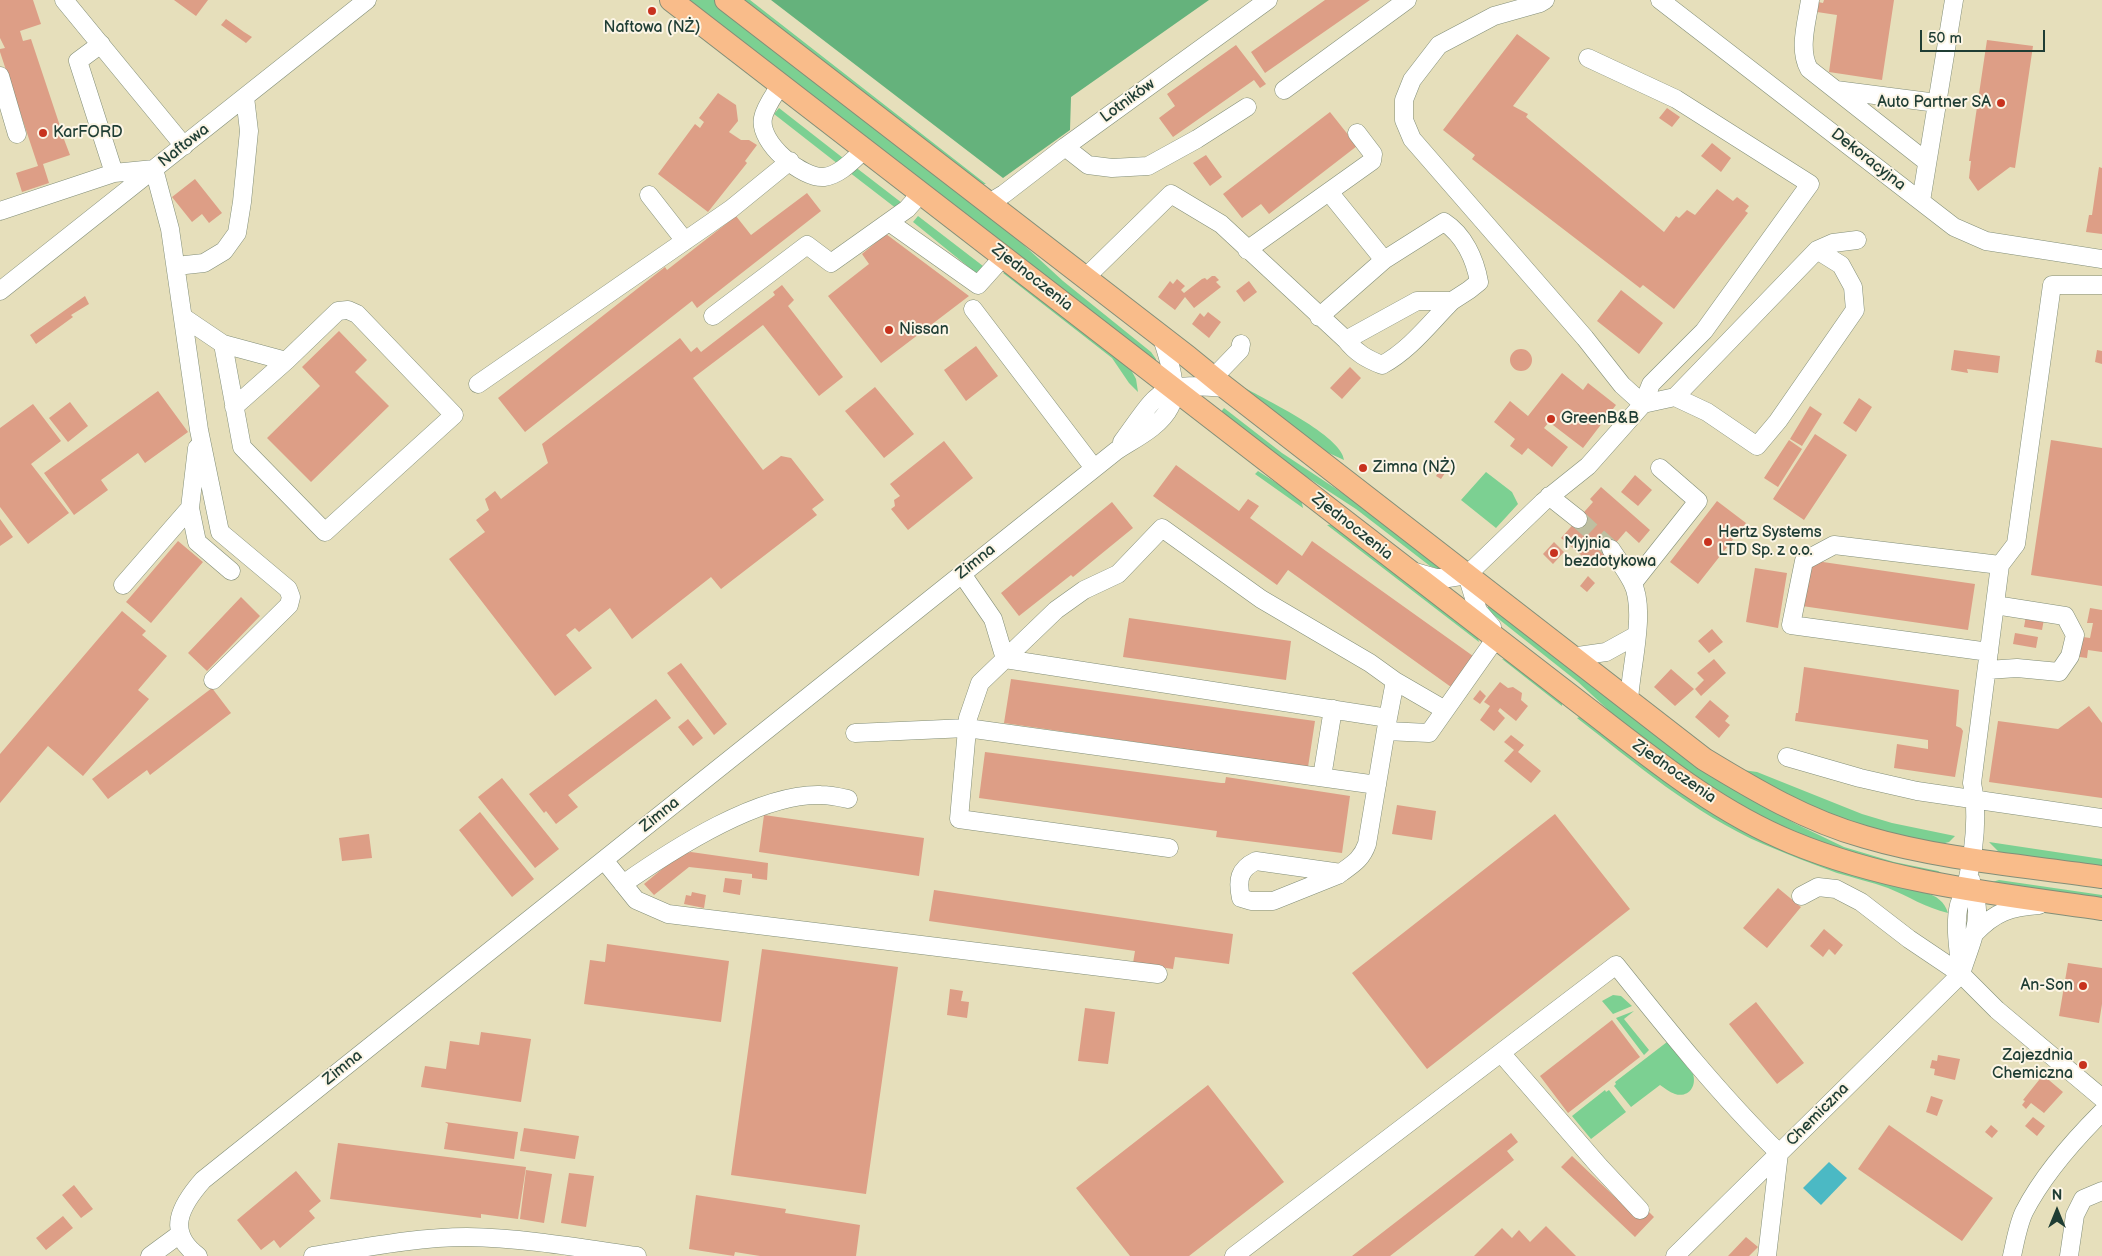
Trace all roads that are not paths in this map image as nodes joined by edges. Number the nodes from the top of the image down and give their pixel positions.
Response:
1 (64, 0) edge
2 (367, 0) edge
3 (671, 0) edge
4 (726, 0) edge
5 (1268, 0) edge
6 (1407, 0) edge
7 (1544, 0) edge
8 (1660, 0) edge
9 (1810, 0) edge
10 (1954, 0) edge
11 (101, 44) junction
12 (1588, 58) dead end
13 (0, 76) edge
14 (780, 84) junction
15 (1284, 90) dead end
16 (1835, 90) junction
17 (245, 97) junction
18 (1937, 103) junction
19 (1247, 107) dead end
20 (1357, 133) dead end
21 (17, 134) dead end
22 (184, 146) junction
23 (1065, 147) junction
24 (865, 149) junction
25 (790, 161) junction
26 (1927, 162) junction
27 (154, 169) junction
28 (114, 173) junction
29 (1329, 192) junction
30 (922, 193) junction
31 (649, 195) dead end
32 (1921, 201) junction
33 (989, 202) junction
34 (0, 211) edge
35 (889, 222) junction
36 (1857, 240) dead end
37 (685, 241) junction
38 (1247, 250) junction
39 (1817, 250) junction
40 (1004, 256) junction
41 (2102, 259) edge
42 (1384, 260) junction
43 (176, 266) junction
44 (1086, 277) junction
45 (2102, 285) edge
46 (0, 291) edge
47 (1452, 301) junction
48 (973, 309) dead end
49 (183, 316) junction
50 (713, 316) dead end
51 (1319, 316) junction
52 (1161, 336) junction
53 (1346, 340) junction
54 (223, 344) junction
55 (1241, 344) dead end
56 (286, 362) junction
57 (1220, 383) junction
58 (478, 384) dead end
59 (1173, 388) junction
60 (1676, 397) junction
61 (1643, 404) junction
62 (234, 407) junction
63 (199, 430) junction
64 (1094, 468) junction
65 (1660, 468) dead end
66 (1550, 496) junction
67 (190, 508) junction
68 (1578, 519) tunnel mouth
69 (1611, 549) tunnel mouth
70 (2000, 565) junction
71 (231, 571) dead end
72 (1408, 571) junction
73 (962, 574) junction
74 (1467, 575) junction
75 (1633, 583) junction
76 (123, 586) dead end
77 (1995, 605) junction
78 (1635, 636) junction
79 (1505, 645) junction
80 (1989, 652) junction
81 (1571, 657) junction
82 (1005, 659) junction
83 (1987, 670) junction
84 (213, 680) dead end
85 (1395, 681) junction
86 (1629, 702) junction
87 (1333, 710) junction
88 (1445, 710) junction
89 (1387, 724) junction
90 (967, 728) junction
91 (855, 733) dead end
92 (1787, 757) dead end
93 (1322, 777) junction
94 (1377, 785) junction
95 (848, 799) dead end
96 (1976, 800) junction
97 (2102, 818) edge
98 (1169, 848) dead end
99 (1964, 857) junction
100 (604, 860) junction
101 (1341, 873) junction
102 (2102, 877) edge
103 (624, 884) junction
104 (1968, 889) junction
105 (1801, 896) dead end
106 (2058, 903) junction
107 (2102, 909) edge
108 (1975, 933) junction
109 (1158, 974) dead end
110 (1960, 974) junction
111 (1501, 1053) junction
112 (2102, 1098) edge
113 (2102, 1112) edge
114 (1779, 1153) junction
115 (2102, 1191) edge
116 (1640, 1210) dead end
117 (180, 1234) junction
118 (150, 1256) edge
119 (198, 1256) edge
120 (312, 1256) edge
121 (637, 1256) edge
122 (1234, 1256) edge
123 (1675, 1256) edge
124 (1767, 1256) edge
125 (2012, 1256) edge
126 (2069, 1256) edge

1 - 11 street
2 - 17 street, Naftowa
3 - 14 main road, Zjednoczenia
4 - 33 main road, Zjednoczenia
5 - 23 street, Lotników
6 - 15 street
7 - 61 street
8 - 32 street, Dekoracyjna
9 - 16 street
10 - 18 street
11 - 22 street
11 - 28 street
12 - 61 street
13 - 21 street
14 - 24 main road, Zjednoczenia
14 - 25 street
16 - 18 street
16 - 26 street
17 - 22 street, Naftowa
17 - 43 street
18 - 26 street
19 - 23 street
20 - 29 street
22 - 27 street, Naftowa
23 - 33 street, Lotników
24 - 25 street
24 - 30 main road, Zjednoczenia
25 - 37 street
26 - 32 street
27 - 28 street
27 - 43 street
27 - 46 street, Naftowa
28 - 34 street
29 - 38 street
29 - 42 street
30 - 35 street
30 - 40 main road, Zjednoczenia
31 - 37 street
32 - 41 street, Dekoracyjna
33 - 44 main road, Zjednoczenia
35 - 40 street
35 - 50 street
36 - 39 street
37 - 58 street
38 - 44 street
38 - 51 street
39 - 60 street
39 - 60 street
40 - 59 main road, Zjednoczenia
42 - 47 street
42 - 51 street
43 - 49 street
44 - 52 main road, Zjednoczenia
45 - 70 street
47 - 53 street
47 - 53 street
48 - 64 street
49 - 54 street
49 - 63 street
51 - 53 street
52 - 57 main road, Zjednoczenia
52 - 59 street, Zimna
54 - 56 street
54 - 62 street
55 - 57 street
56 - 62 street
56 - 62 street
57 - 59 street
57 - 74 main road, Zjednoczenia
59 - 64 street, Zimna
59 - 72 main road, Zjednoczenia
60 - 61 street
61 - 66 street
63 - 67 street
63 - 84 street
64 - 73 street, Zimna
65 - 75 street
66 - 68 street
66 - 74 street
67 - 71 street
67 - 76 street
69 - 75 street
70 - 77 street
70 - 80 street
72 - 74 street
72 - 79 main road, Zjednoczenia
73 - 82 street
73 - 100 street, Zimna
74 - 79 street
74 - 81 main road, Zjednoczenia
75 - 78 street
77 - 80 street
77 - 83 street
78 - 81 street
78 - 86 street
79 - 88 street
79 - 104 main road, Zjednoczenia
80 - 83 street
81 - 86 main road, Zjednoczenia
82 - 85 street
82 - 87 street
82 - 90 street
83 - 96 street
85 - 88 street
85 - 89 street
86 - 99 main road, Zjednoczenia
87 - 89 street
87 - 93 street
88 - 89 street
89 - 94 street
90 - 91 street
90 - 93 street
90 - 98 street
92 - 96 street
93 - 94 street
94 - 101 street
95 - 103 street
96 - 97 street
96 - 99 street
99 - 102 main road, Zjednoczenia
99 - 104 street, Chemiczna
100 - 103 street
100 - 117 street, Zimna
101 - 101 street
103 - 109 street
104 - 106 main road, Zjednoczenia
104 - 108 street, Chemiczna
104 - 110 street, Chemiczna
105 - 110 street
106 - 107 main road, Zjednoczenia
106 - 108 street, Chemiczna
108 - 110 street, Chemiczna
110 - 112 street
110 - 114 street, Chemiczna
111 - 114 street
111 - 116 street
111 - 122 street
113 - 125 street
114 - 123 street, Chemiczna
114 - 124 street
115 - 126 street
117 - 118 street
117 - 119 street
120 - 121 street

